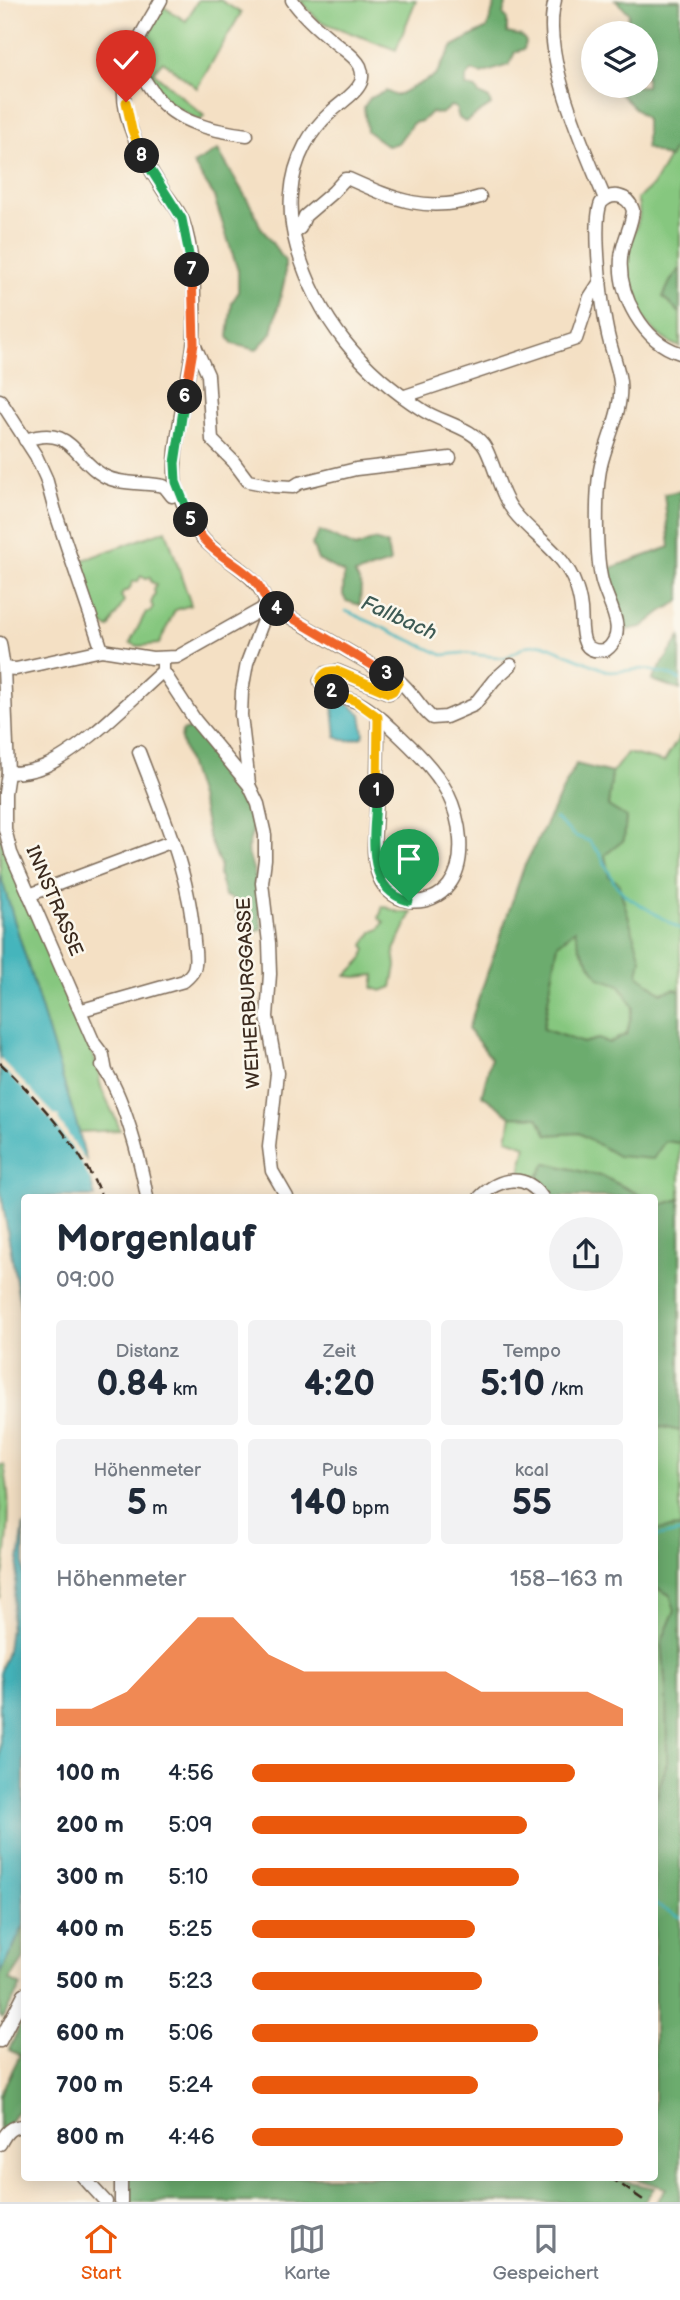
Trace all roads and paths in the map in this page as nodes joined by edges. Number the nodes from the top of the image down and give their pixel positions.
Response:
1 (161, 0) edge
2 (292, 0) edge
3 (555, 0) edge
4 (131, 58) junction
5 (247, 135) dead end
6 (480, 197) dead end
7 (605, 199) junction
8 (294, 232) junction
9 (601, 280) junction
10 (194, 344) junction
11 (680, 353) edge
12 (405, 396) junction
13 (0, 400) edge
14 (25, 440) junction
15 (450, 457) dead end
16 (172, 496) dead end
17 (264, 606) junction
18 (0, 643) edge
19 (102, 650) junction
20 (163, 665) junction
21 (511, 665) dead end
22 (4, 668) junction
23 (399, 681) junction
24 (378, 717) junction
25 (139, 752) dead end
26 (8, 773) junction
27 (249, 785) junction
28 (173, 841) junction
29 (29, 895) junction
30 (82, 1010) junction
31 (146, 1194) edge
32 (285, 1194) edge
33 (484, 1194) edge
34 (540, 1194) edge
35 (21, 2000) edge
36 (0, 2041) edge
37 (21, 2126) edge
38 (0, 2144) edge
39 (87, 2181) edge
40 (87, 2181) edge
41 (121, 2181) edge
42 (99, 2202) edge
43 (106, 2202) edge
44 (121, 2202) edge

1 - 4 street
2 - 8 street
3 - 7 street
4 - 5 street
4 - 10 street
6 - 8 street
7 - 9 street
7 - 11 street
8 - 12 street
9 - 12 street
9 - 12 street
10 - 15 street
10 - 17 street
13 - 14 street
14 - 16 street
14 - 19 street
17 - 20 street
17 - 23 street
17 - 27 street, WEIHERBURGGASSE
18 - 22 street, INNSTRASSE
19 - 20 street
19 - 22 street
20 - 26 street
20 - 27 street, WEIHERBURGGASSE
21 - 23 street
22 - 26 street, INNSTRASSE
23 - 24 street
24 - 24 street
25 - 28 street
26 - 29 street, INNSTRASSE
27 - 32 street, WEIHERBURGGASSE
28 - 29 street
28 - 30 street
29 - 30 street, INNSTRASSE
30 - 31 street, INNSTRASSE
33 - 34 street
35 - 36 street
37 - 38 street
39 - 42 street
40 - 43 street
41 - 44 street

